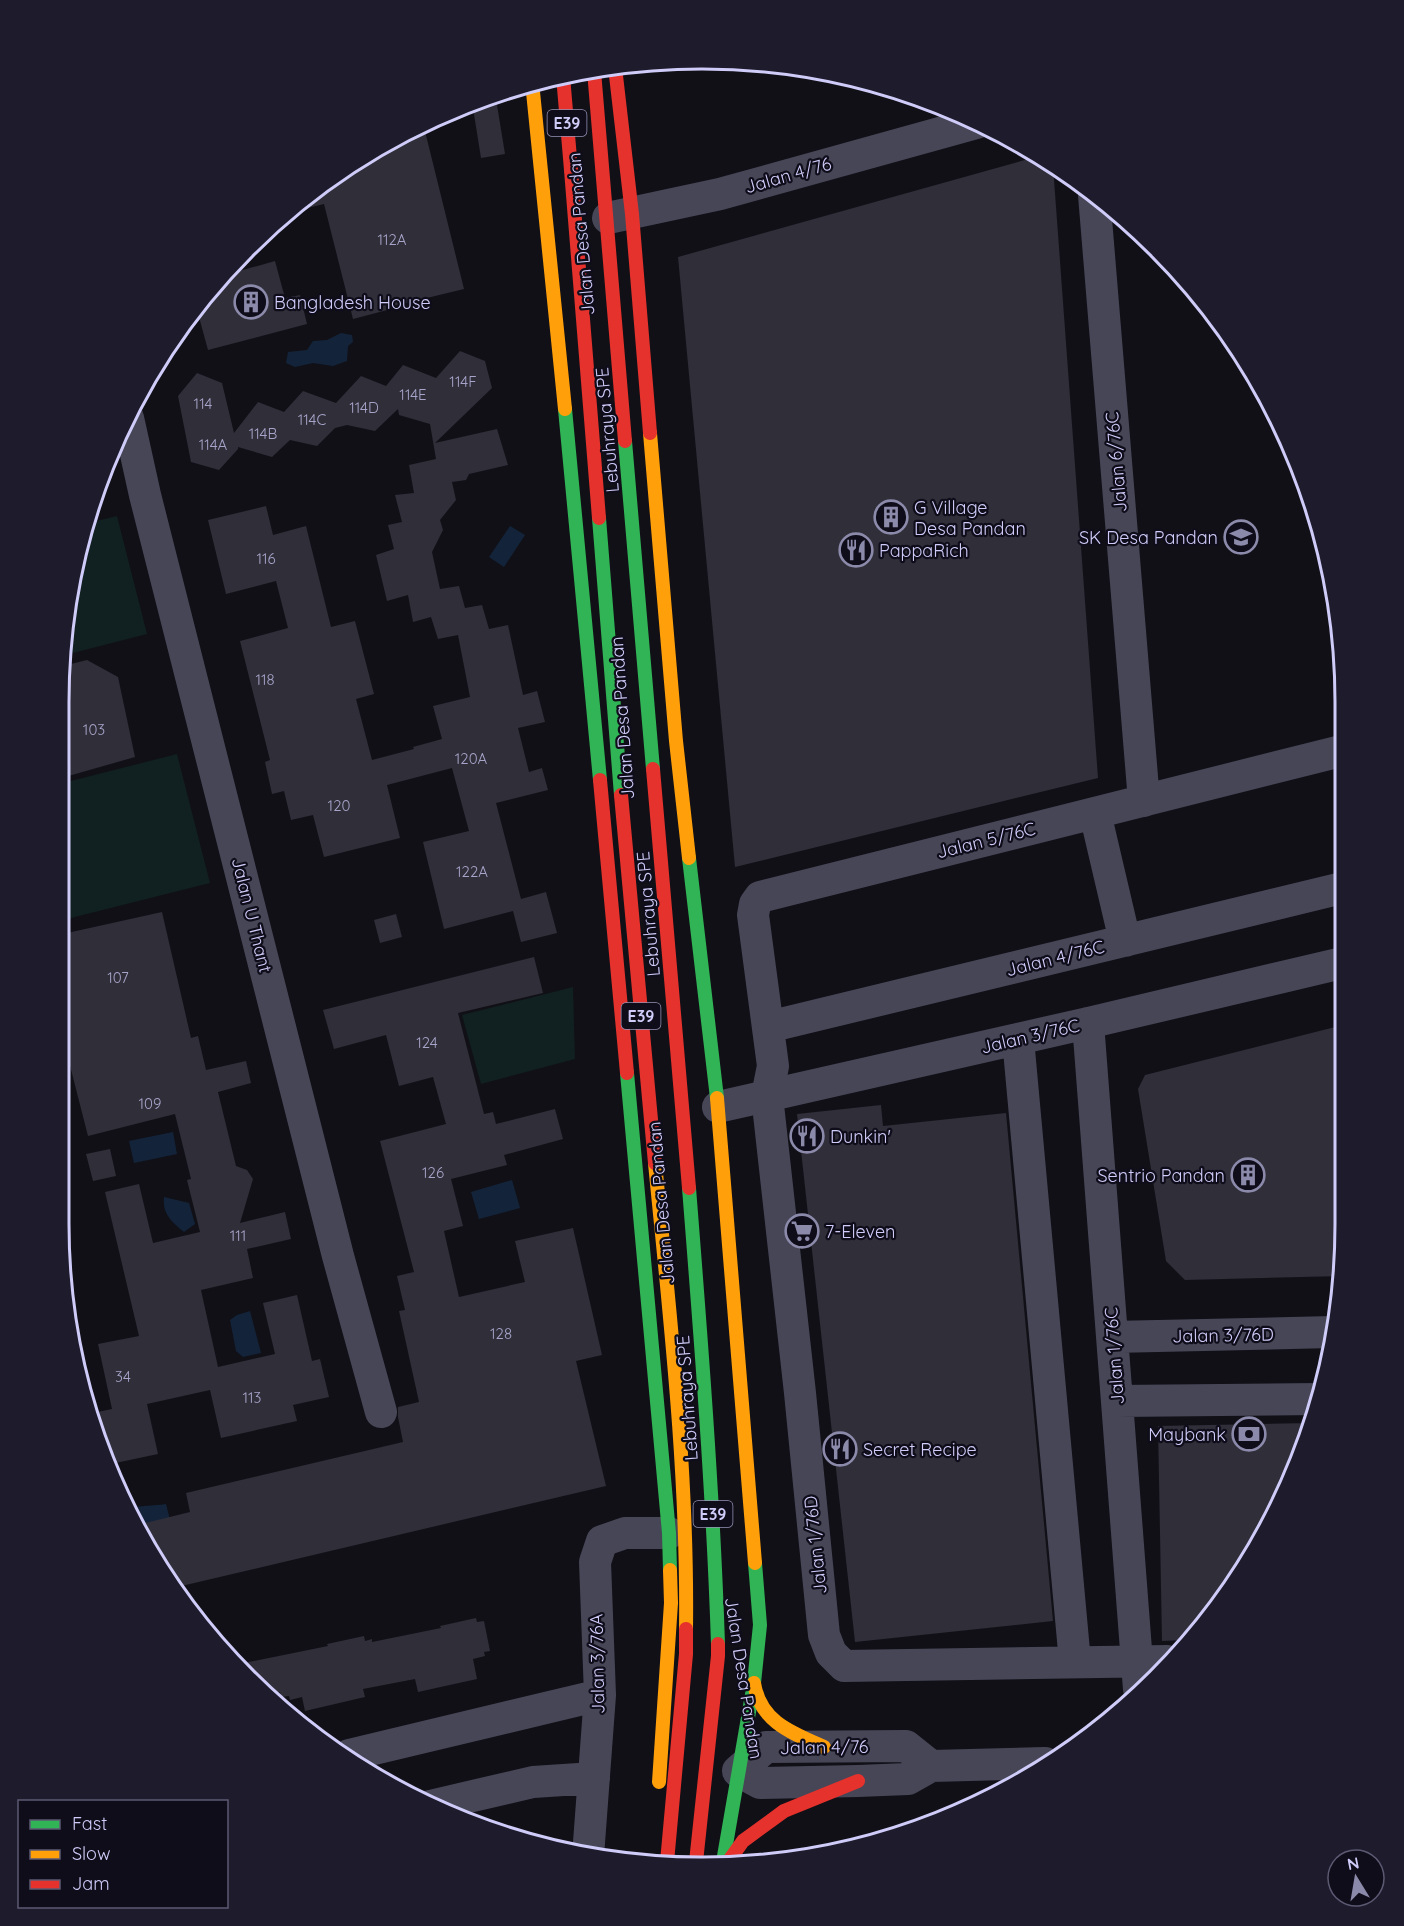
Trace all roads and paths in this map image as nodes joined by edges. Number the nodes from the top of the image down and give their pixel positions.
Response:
1 (616, 75) edge
2 (595, 78) edge
3 (583, 80) edge
4 (564, 85) edge
5 (534, 92) edge
6 (533, 93) edge
7 (965, 126) edge
8 (1095, 206) edge
9 (632, 214) junction
10 (573, 227) junction
11 (564, 410) junction
12 (131, 430) edge
13 (1335, 753) edge
14 (1144, 801) junction
15 (1095, 813) junction
16 (1335, 890) edge
17 (1125, 941) junction
18 (1335, 965) edge
19 (1088, 1023) junction
20 (768, 1027) junction
21 (1018, 1039) junction
22 (767, 1096) junction
23 (718, 1107) junction
24 (1326, 1332) edge
25 (1112, 1337) junction
26 (1310, 1399) edge
27 (1117, 1401) junction
28 (381, 1412) dead end
29 (669, 1533) junction
30 (671, 1603) junction
31 (1075, 1662) junction
32 (1148, 1670) edge
33 (754, 1683) junction
34 (600, 1695) junction
35 (726, 1705) dead end
36 (732, 1738) dead end
37 (824, 1747) junction
38 (356, 1753) edge
39 (1032, 1763) edge
40 (931, 1766) junction
41 (728, 1772) junction
42 (594, 1778) junction
43 (858, 1780) junction
44 (657, 1801) dead end
45 (445, 1802) edge
46 (589, 1847) edge
47 (668, 1856) edge
48 (676, 1856) edge
49 (723, 1856) edge
50 (732, 1856) edge
51 (697, 1857) edge

1 - 9 main road, Jalan Desa Pandan
2 - 51 main road, Lebuhraya SPE / E39, bridge
3 - 10 main road, Jalan Desa Pandan
4 - 47 main road, Lebuhraya SPE / E39, bridge
5 - 10 main road
6 - 11 main road, Jalan Desa Pandan
7 - 9 street, Jalan 4/76
8 - 14 street, Jalan 6/76C
9 - 10 street, Jalan 4/76
9 - 23 main road, Jalan Desa Pandan
10 - 11 main road
10 - 35 main road, Jalan Desa Pandan
11 - 29 main road, Jalan Desa Pandan
12 - 28 street, Jalan U Thant
13 - 14 street, Jalan 5/76C
14 - 15 street, Jalan 5/76C
15 - 17 street
15 - 20 street, Jalan 5/76C
16 - 17 street, Jalan 4/76C
17 - 20 street, Jalan 4/76C
18 - 19 street, Jalan 3/76C
19 - 21 street, Jalan 3/76C
19 - 25 street, Jalan 1/76C
20 - 22 street
21 - 22 street, Jalan 3/76C
21 - 31 street
22 - 23 street, Jalan 3/76C
22 - 31 street, Jalan 1/76D
23 - 33 main road, Jalan Desa Pandan
24 - 25 street, Jalan 3/76D
25 - 27 street, Jalan 1/76C
26 - 27 street
27 - 32 street, Jalan 1/76C
29 - 30 main road, Jalan Desa Pandan
29 - 34 street, Jalan 3/76A
30 - 41 main road
30 - 44 main road, Jalan Desa Pandan
31 - 32 street, Jalan 1/76D
33 - 37 main road
33 - 41 main road, Jalan Desa Pandan
34 - 38 street
34 - 42 street, Jalan 3/76A
36 - 41 main road, Jalan Desa Pandan
37 - 40 street, Jalan 4/76
37 - 41 street, Jalan 4/76
39 - 40 street, Jalan 4/76
40 - 43 street, Jalan 4/76
41 - 43 street, Jalan 4/76
41 - 48 main road
41 - 49 main road
42 - 45 street
42 - 46 street, Jalan 3/76A
43 - 50 main road

